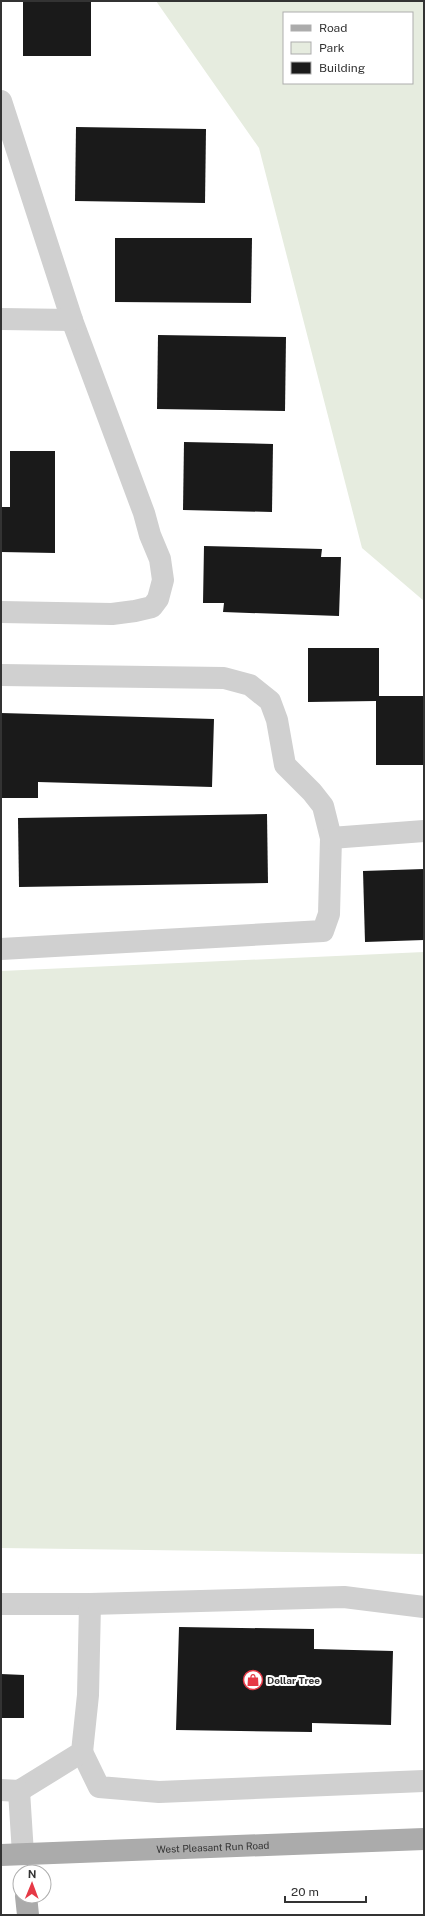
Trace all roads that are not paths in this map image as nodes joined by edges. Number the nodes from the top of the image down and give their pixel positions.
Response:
1 (1, 101) edge
2 (1, 319) edge
3 (72, 320) junction
4 (1, 612) edge
5 (1, 675) edge
6 (424, 831) edge
7 (331, 838) junction
8 (1, 949) edge
9 (1, 1604) edge
10 (90, 1604) junction
11 (424, 1607) edge
12 (82, 1752) junction
13 (424, 1780) edge
14 (10, 1790) edge
15 (424, 1839) edge
16 (1, 1855) edge
17 (24, 1863) edge
18 (27, 1904) edge
19 (28, 1915) edge

1 - 3 lane
2 - 3 lane
3 - 4 lane
5 - 7 lane
6 - 7 lane
7 - 8 lane
9 - 10 lane
10 - 11 lane
10 - 12 lane
12 - 13 lane
12 - 14 lane
14 - 17 lane
15 - 17 main road, West Pleasant Run Road
16 - 17 main road, West Pleasant Run Road
18 - 19 main road

